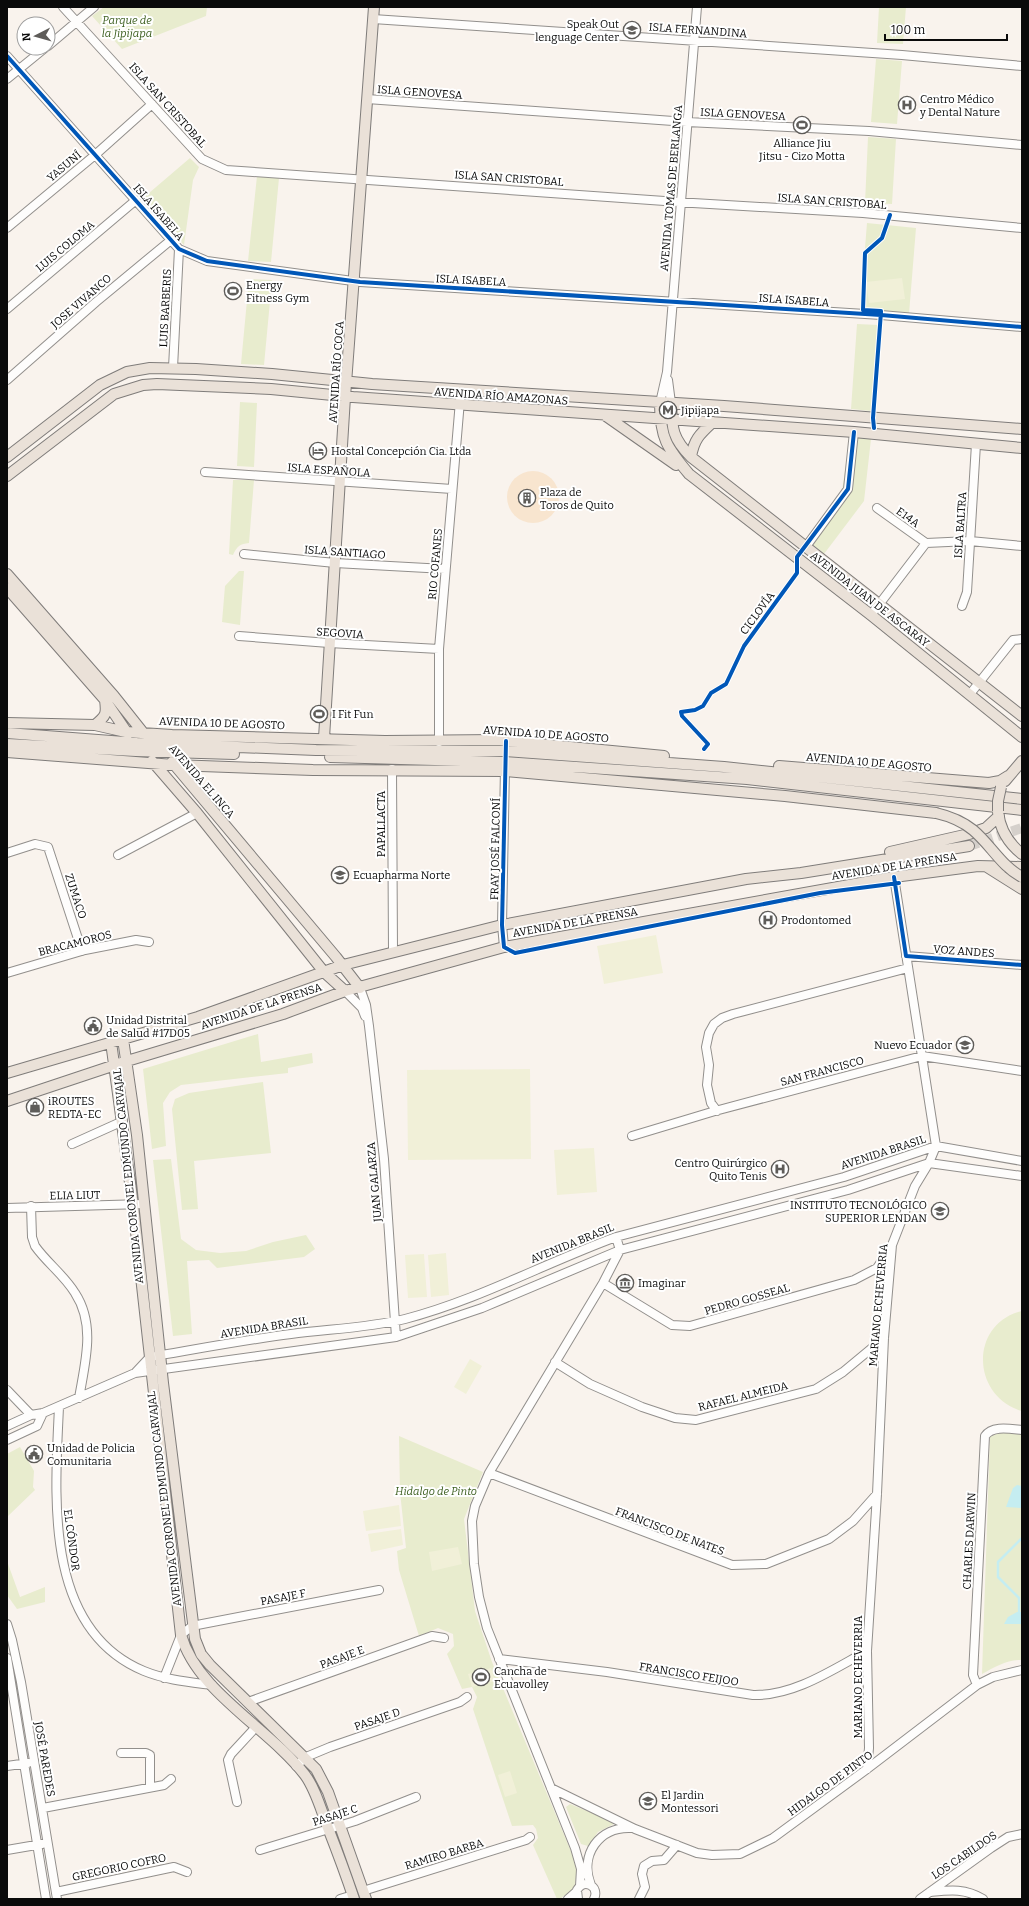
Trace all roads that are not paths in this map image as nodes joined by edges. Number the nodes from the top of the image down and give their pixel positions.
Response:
1 (63, 7) edge
2 (94, 7) edge
3 (374, 7) edge
4 (697, 7) edge
5 (373, 19) junction
6 (77, 23) junction
7 (56, 40) edge
8 (694, 40) junction
9 (7, 56) edge
10 (35, 56) edge
11 (1022, 66) edge
12 (18, 70) junction
13 (7, 79) edge
14 (367, 99) junction
15 (152, 104) junction
16 (688, 122) junction
17 (1022, 145) edge
18 (95, 155) junction
19 (361, 178) junction
20 (136, 200) junction
21 (680, 202) junction
22 (7, 228) edge
23 (1022, 228) edge
24 (171, 240) junction
25 (179, 249) junction
26 (354, 281) junction
27 (673, 301) junction
28 (7, 309) edge
29 (1022, 327) edge
30 (173, 368) junction
31 (196, 369) junction
32 (667, 372) junction
33 (7, 380) edge
34 (346, 382) junction
35 (196, 384) junction
36 (461, 389) junction
37 (345, 397) junction
38 (660, 402) junction
39 (671, 403) junction
40 (460, 405) junction
41 (604, 415) junction
42 (660, 419) junction
43 (672, 420) junction
44 (713, 422) junction
45 (1022, 429) edge
46 (854, 432) junction
47 (976, 444) junction
48 (1022, 448) edge
49 (7, 456) edge
50 (691, 457) junction
51 (205, 472) dead end
52 (689, 474) junction
53 (7, 476) edge
54 (341, 482) junction
55 (452, 489) junction
56 (877, 508) dead end
57 (970, 541) junction
58 (926, 543) junction
59 (1022, 546) edge
60 (805, 548) junction
61 (244, 554) dead end
62 (335, 563) junction
63 (445, 570) junction
64 (7, 574) edge
65 (7, 588) edge
66 (880, 604) junction
67 (962, 606) dead end
68 (872, 614) junction
69 (239, 636) dead end
70 (1022, 639) edge
71 (329, 643) junction
72 (439, 649) junction
73 (979, 682) junction
74 (970, 694) junction
75 (105, 700) junction
76 (1022, 716) edge
77 (7, 723) edge
78 (95, 725) junction
79 (126, 732) junction
80 (7, 733) edge
81 (142, 733) junction
82 (1022, 736) edge
83 (324, 738) junction
84 (498, 740) junction
85 (439, 742) junction
86 (7, 744) edge
87 (140, 747) junction
88 (157, 747) junction
89 (7, 752) edge
90 (505, 760) junction
91 (1022, 761) edge
92 (154, 763) junction
93 (174, 764) junction
94 (392, 769) junction
95 (1008, 776) junction
96 (747, 779) junction
97 (785, 796) junction
98 (1022, 799) edge
99 (1022, 810) edge
100 (197, 813) junction
101 (998, 814) junction
102 (969, 846) tunnel mouth
103 (7, 853) edge
104 (1022, 854) edge
105 (118, 855) dead end
106 (985, 866) junction
107 (1022, 867) edge
108 (762, 877) junction
109 (894, 877) junction
110 (1022, 877) edge
111 (1022, 889) edge
112 (502, 925) junction
113 (149, 942) dead end
114 (504, 947) junction
115 (82, 951) junction
116 (393, 952) junction
117 (906, 956) junction
118 (343, 965) junction
119 (1022, 965) edge
120 (908, 968) junction
121 (324, 972) junction
122 (7, 973) edge
123 (360, 988) junction
124 (345, 991) junction
125 (369, 1026) junction
126 (123, 1039) junction
127 (111, 1042) junction
128 (922, 1056) junction
129 (128, 1061) junction
130 (116, 1065) junction
131 (1022, 1071) edge
132 (7, 1073) edge
133 (7, 1101) edge
134 (717, 1111) junction
135 (123, 1121) junction
136 (632, 1136) dead end
137 (72, 1144) dead end
138 (936, 1146) junction
139 (1022, 1161) edge
140 (929, 1163) junction
141 (1022, 1176) edge
142 (143, 1204) junction
143 (133, 1205) junction
144 (31, 1206) junction
145 (7, 1208) edge
146 (616, 1237) junction
147 (892, 1245) junction
148 (620, 1250) junction
149 (594, 1262) junction
150 (607, 1275) junction
151 (603, 1283) junction
152 (395, 1321) junction
153 (396, 1337) junction
154 (884, 1338) junction
155 (155, 1356) junction
156 (555, 1362) junction
157 (156, 1370) junction
158 (135, 1373) junction
159 (7, 1390) edge
160 (79, 1398) junction
161 (59, 1407) junction
162 (43, 1413) junction
163 (31, 1415) junction
164 (7, 1426) edge
165 (1022, 1430) edge
166 (7, 1440) edge
167 (489, 1473) junction
168 (877, 1494) junction
169 (379, 1590) dead end
170 (7, 1624) edge
171 (192, 1626) junction
172 (181, 1635) junction
173 (444, 1638) dead end
174 (867, 1651) junction
175 (7, 1658) edge
176 (499, 1659) junction
177 (1022, 1670) edge
178 (164, 1678) junction
179 (21, 1682) junction
180 (10, 1683) edge
181 (212, 1685) junction
182 (976, 1685) junction
183 (467, 1697) dead end
184 (248, 1702) junction
185 (256, 1727) junction
186 (869, 1748) junction
187 (121, 1753) dead end
188 (306, 1757) junction
189 (883, 1757) junction
190 (34, 1761) junction
191 (24, 1763) junction
192 (7, 1766) edge
193 (296, 1766) junction
194 (867, 1769) junction
195 (171, 1779) dead end
196 (150, 1787) junction
197 (551, 1788) junction
198 (416, 1797) dead end
199 (237, 1802) dead end
200 (43, 1808) junction
201 (339, 1826) junction
202 (635, 1829) junction
203 (328, 1830) junction
204 (1022, 1834) edge
205 (530, 1837) dead end
206 (48, 1843) junction
207 (37, 1845) junction
208 (677, 1845) junction
209 (7, 1850) edge
210 (260, 1850) dead end
211 (187, 1872) dead end
212 (591, 1885) junction
213 (578, 1892) edge
214 (929, 1892) junction
215 (56, 1895) edge
216 (364, 1895) edge
217 (354, 1897) edge
218 (596, 1898) edge
219 (46, 1899) edge
220 (340, 1899) edge
221 (568, 1899) edge
222 (639, 1899) edge
223 (920, 1899) edge
224 (983, 1899) edge

1 - 6 street, ISLA SAN CRISTOBAL
2 - 6 street
3 - 5 main road, AVENIDA RÍO COCA
4 - 8 street, AVENIDA TOMAS DE BERLANGA
5 - 8 street, ISLA FERNANDINA
5 - 14 main road, AVENIDA RÍO COCA
6 - 7 street
6 - 15 street, ISLA SAN CRISTOBAL
8 - 11 street, ISLA FERNANDINA
8 - 16 street, AVENIDA TOMAS DE BERLANGA
9 - 12 street, ISLA ISABELA
10 - 12 street
12 - 13 street
12 - 18 street, ISLA ISABELA
14 - 16 street, ISLA GENOVESA
14 - 19 main road, AVENIDA RÍO COCA
15 - 18 street, YASUNÍ
15 - 19 street, ISLA SAN CRISTOBAL
16 - 17 street, ISLA GENOVESA
16 - 21 street, AVENIDA TOMAS DE BERLANGA
18 - 20 street, ISLA ISABELA
18 - 22 street, YASUNÍ
19 - 21 street, ISLA SAN CRISTOBAL
19 - 26 main road, AVENIDA RÍO COCA
20 - 24 street, ISLA ISABELA
20 - 28 street, LUIS COLOMA
21 - 23 street, ISLA SAN CRISTOBAL
21 - 27 street, AVENIDA TOMAS DE BERLANGA
24 - 25 street, ISLA ISABELA
24 - 33 street, JOSE VIVANCO
25 - 26 street, ISLA ISABELA
25 - 30 street, LUIS BARBERIS
26 - 27 street, ISLA ISABELA
26 - 34 main road, AVENIDA RÍO COCA
27 - 29 street, ISLA ISABELA
27 - 32 street, AVENIDA TOMAS DE BERLANGA
30 - 31 main road, AVENIDA RÍO AMAZONAS
30 - 49 main road, AVENIDA RÍO AMAZONAS
31 - 34 main road, AVENIDA RÍO AMAZONAS
31 - 35 main road
32 - 38 street, AVENIDA TOMAS DE BERLANGA
32 - 39 street, AVENIDA TOMAS DE BERLANGA
34 - 36 main road, AVENIDA RÍO AMAZONAS
34 - 37 main road, AVENIDA RÍO COCA
35 - 37 main road, AVENIDA RÍO AMAZONAS
35 - 53 main road, AVENIDA RÍO AMAZONAS
36 - 38 main road, AVENIDA RÍO AMAZONAS
36 - 40 street, RIO COFANES
37 - 40 main road, AVENIDA RÍO AMAZONAS
37 - 54 main road, AVENIDA RÍO COCA
38 - 39 main road, AVENIDA RÍO AMAZONAS
38 - 42 main road, AVENIDA JUAN DE ASCARAY
39 - 43 main road, AVENIDA JUAN DE ASCARAY
39 - 45 main road, AVENIDA RÍO AMAZONAS
40 - 41 main road, AVENIDA RÍO AMAZONAS
40 - 55 street, RIO COFANES
41 - 42 main road, AVENIDA RÍO AMAZONAS
41 - 52 main road
42 - 43 main road, AVENIDA RÍO AMAZONAS
42 - 52 main road, AVENIDA JUAN DE ASCARAY
43 - 44 main road, AVENIDA RÍO AMAZONAS
43 - 50 main road, AVENIDA JUAN DE ASCARAY
44 - 46 main road, AVENIDA RÍO AMAZONAS
44 - 50 main road
46 - 47 main road, AVENIDA RÍO AMAZONAS
46 - 60 street
47 - 48 main road, AVENIDA RÍO AMAZONAS
47 - 57 street, ISLA BALTRA
50 - 60 main road, AVENIDA JUAN DE ASCARAY
51 - 54 street, ISLA ESPAÑOLA
52 - 68 main road, AVENIDA JUAN DE ASCARAY
54 - 55 street, ISLA ESPAÑOLA
54 - 62 main road, AVENIDA RÍO COCA
55 - 63 street, RIO COFANES
56 - 58 street, E14A
57 - 58 street
57 - 59 street
57 - 67 street, ISLA BALTRA
58 - 66 street
60 - 66 main road, AVENIDA JUAN DE ASCARAY
61 - 62 street, ISLA SANTIAGO
62 - 63 street, ISLA SANTIAGO
62 - 71 main road, AVENIDA RÍO COCA
63 - 72 street, RIO COFANES
64 - 81 main road, AVENIDA EL INCA
65 - 75 main road
66 - 68 street
66 - 73 main road, AVENIDA JUAN DE ASCARAY
68 - 74 main road, AVENIDA JUAN DE ASCARAY
69 - 71 street, SEGOVIA
70 - 73 street
71 - 72 street, SEGOVIA
71 - 83 main road, AVENIDA RÍO COCA
72 - 85 street, RIO COFANES
73 - 74 street
73 - 76 main road, AVENIDA JUAN DE ASCARAY
74 - 82 main road, AVENIDA JUAN DE ASCARAY
75 - 78 main road
75 - 79 main road
77 - 78 main road, AVENIDA 10 DE AGOSTO
78 - 79 main road, AVENIDA 10 DE AGOSTO
79 - 81 main road, AVENIDA 10 DE AGOSTO
79 - 87 main road
80 - 87 main road, AVENIDA 10 DE AGOSTO
81 - 83 main road, AVENIDA 10 DE AGOSTO
81 - 88 main road, AVENIDA EL INCA
83 - 85 main road, AVENIDA 10 DE AGOSTO
84 - 85 main road, AVENIDA 10 DE AGOSTO
84 - 90 street
84 - 95 main road, AVENIDA 10 DE AGOSTO
86 - 87 main road, AVENIDA 10 DE AGOSTO
87 - 88 main road, AVENIDA 10 DE AGOSTO
87 - 92 main road
88 - 90 main road, AVENIDA 10 DE AGOSTO
88 - 93 main road, AVENIDA EL INCA
89 - 92 main road, AVENIDA 10 DE AGOSTO
90 - 94 main road, AVENIDA 10 DE AGOSTO
90 - 96 main road, AVENIDA 10 DE AGOSTO
90 - 97 main road, AVENIDA 10 DE AGOSTO
90 - 98 main road, AVENIDA 10 DE AGOSTO
90 - 112 street, FRAY JOSÉ FALCONÍ
91 - 95 main road, AVENIDA 10 DE AGOSTO
92 - 93 main road, AVENIDA 10 DE AGOSTO
92 - 100 main road
93 - 94 main road, AVENIDA 10 DE AGOSTO
93 - 118 main road, AVENIDA EL INCA
94 - 116 street, PAPALLACTA
95 - 101 main road, AVENIDA 10 DE AGOSTO, bridge
96 - 97 main road
96 - 99 main road, AVENIDA 10 DE AGOSTO
97 - 110 main road, AVENIDA 10 DE AGOSTO, bridge
100 - 105 street
100 - 121 main road
101 - 104 main road, AVENIDA 10 DE AGOSTO
101 - 108 main road, AVENIDA DE LA PRENSA
102 - 108 main road, AVENIDA DE LA PRENSA
103 - 115 street, ZUMACO
106 - 107 main road, AVENIDA DE LA PRENSA
106 - 109 main road, AVENIDA DE LA PRENSA
106 - 111 main road
108 - 112 main road, AVENIDA DE LA PRENSA
109 - 114 main road, AVENIDA DE LA PRENSA
109 - 117 street
112 - 114 street, FRAY JOSÉ FALCONÍ
112 - 116 main road, AVENIDA DE LA PRENSA
113 - 115 street, BRACAMOROS
114 - 123 main road, AVENIDA DE LA PRENSA
115 - 122 street, BRACAMOROS
116 - 118 main road, AVENIDA DE LA PRENSA
117 - 119 street, VOZ ANDES
117 - 120 street
118 - 121 main road, AVENIDA DE LA PRENSA
118 - 123 main road, AVENIDA EL INCA
120 - 128 street
120 - 134 street
121 - 124 main road
121 - 126 main road, AVENIDA DE LA PRENSA
123 - 124 main road, AVENIDA DE LA PRENSA
123 - 125 street, JUAN GALARZA
124 - 125 street, JUAN GALARZA
124 - 129 main road, AVENIDA DE LA PRENSA
125 - 152 street, JUAN GALARZA
126 - 127 main road, AVENIDA DE LA PRENSA
126 - 129 main road, AVENIDA CORONEL EDMUNDO CARVAJAL
127 - 130 main road, AVENIDA CORONEL EDMUNDO CARVAJAL
127 - 132 main road, AVENIDA DE LA PRENSA
128 - 131 street, SAN FRANCISCO
128 - 134 street, SAN FRANCISCO
128 - 138 street
129 - 130 main road, AVENIDA DE LA PRENSA
129 - 142 main road, AVENIDA CORONEL EDMUNDO CARVAJAL
130 - 133 main road, AVENIDA DE LA PRENSA
130 - 135 main road, AVENIDA CORONEL EDMUNDO CARVAJAL
134 - 136 street, SAN FRANCISCO
135 - 137 street
135 - 143 main road, AVENIDA CORONEL EDMUNDO CARVAJAL
138 - 139 street, AVENIDA BRASIL
138 - 140 street, MARIANO ECHEVERRIA
138 - 146 street, AVENIDA BRASIL
140 - 141 street
140 - 147 street, MARIANO ECHEVERRIA
140 - 148 street
142 - 143 street, ELIA LIUT
142 - 155 main road, AVENIDA CORONEL EDMUNDO CARVAJAL
143 - 144 street, ELIA LIUT
143 - 155 main road, AVENIDA CORONEL EDMUNDO CARVAJAL
144 - 145 street, ELIA LIUT
144 - 160 street
146 - 148 street
146 - 152 street, AVENIDA BRASIL
147 - 151 street, PEDRO GOSSEAL
147 - 154 street, MARIANO ECHEVERRIA
148 - 149 street
148 - 150 street
149 - 150 street
149 - 153 street
150 - 151 street
151 - 156 street
152 - 153 street, JUAN GALARZA
152 - 155 street, AVENIDA BRASIL
153 - 157 street
154 - 156 street, RAFAEL ALMEIDA
154 - 168 street, MARIANO ECHEVERRIA
155 - 157 main road, AVENIDA CORONEL EDMUNDO CARVAJAL
155 - 158 street
156 - 167 street
157 - 158 street
157 - 171 main road, AVENIDA CORONEL EDMUNDO CARVAJAL
157 - 172 main road, AVENIDA CORONEL EDMUNDO CARVAJAL
158 - 160 street
159 - 163 street
160 - 161 street
161 - 162 street
161 - 178 street, EL CÓNDOR
162 - 163 street
162 - 166 street
163 - 164 street
165 - 182 street, CHARLES DARWIN
167 - 168 street, FRANCISCO DE NATES
167 - 176 street
168 - 174 street, MARIANO ECHEVERRIA
169 - 171 street, PASAJE F
170 - 179 street, JOSÉ PAREDES
171 - 172 street
171 - 184 main road, AVENIDA CORONEL EDMUNDO CARVAJAL
172 - 178 street
172 - 181 main road, AVENIDA CORONEL EDMUNDO CARVAJAL
173 - 184 street, PASAJE E
174 - 176 street, FRANCISCO FEIJOO
174 - 186 street, MARIANO ECHEVERRIA
175 - 180 street, JOSÉ PAREDES
176 - 197 street
177 - 182 street, HIDALGO DE PINTO
178 - 181 street, EL CÓNDOR
179 - 180 street
179 - 190 street, JOSÉ PAREDES
180 - 191 street, JOSÉ PAREDES
181 - 185 main road, AVENIDA CORONEL EDMUNDO CARVAJAL
182 - 189 street, HIDALGO DE PINTO
183 - 188 street, PASAJE D
184 - 188 main road, AVENIDA CORONEL EDMUNDO CARVAJAL
185 - 193 main road, AVENIDA CORONEL EDMUNDO CARVAJAL
185 - 199 street
186 - 189 street, MARIANO ECHEVERRIA
186 - 194 street, MARIANO ECHEVERRIA
187 - 196 street
188 - 193 street, PASAJE D
188 - 201 main road, AVENIDA CORONEL EDMUNDO CARVAJAL
189 - 194 street, HIDALGO DE PINTO
190 - 191 street
190 - 200 street, JOSÉ PAREDES
191 - 192 street
191 - 207 street, JOSÉ PAREDES
193 - 203 main road, AVENIDA CORONEL EDMUNDO CARVAJAL
194 - 208 street, HIDALGO DE PINTO
195 - 196 street
196 - 200 street
197 - 202 street, HIDALGO DE PINTO
197 - 213 street
198 - 201 street, PASAJE C
200 - 206 street, JOSÉ PAREDES
201 - 203 street, PASAJE C
201 - 216 main road, AVENIDA CORONEL EDMUNDO CARVAJAL
202 - 208 street, HIDALGO DE PINTO
202 - 212 street, HIDALGO DE PINTO
203 - 210 street, PASAJE C
203 - 217 main road, AVENIDA CORONEL EDMUNDO CARVAJAL
204 - 214 street, LOS CABILDOS
205 - 216 street, RAMIRO BARBA
206 - 207 street
206 - 215 street, JOSÉ PAREDES
207 - 209 street
207 - 219 street, JOSÉ PAREDES
208 - 222 street
211 - 215 street, GREGORIO COFRO
212 - 213 street
212 - 218 street, HIDALGO DE PINTO
213 - 221 street
214 - 223 street, LOS CABILDOS
214 - 224 street
217 - 220 street

